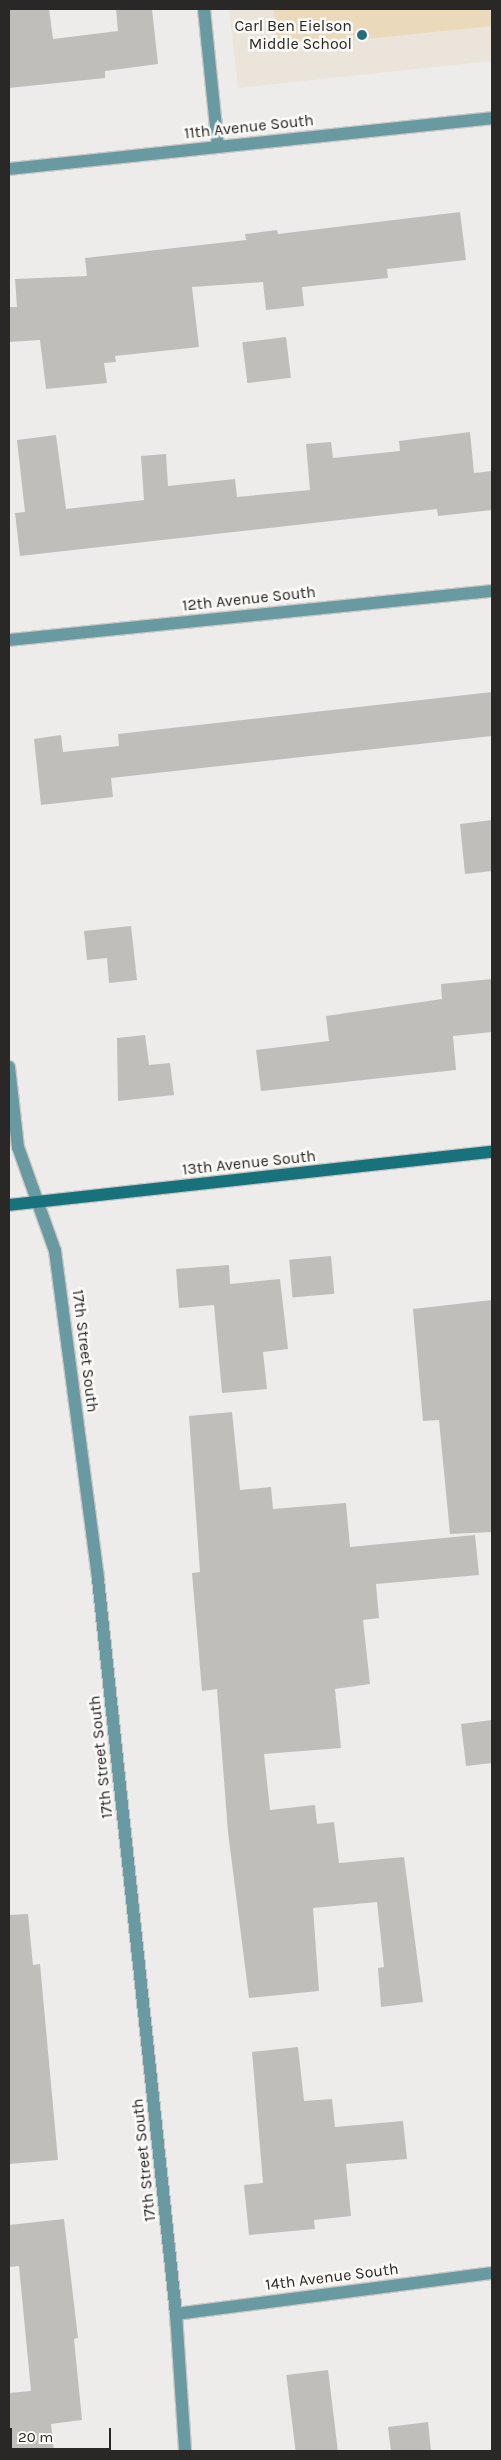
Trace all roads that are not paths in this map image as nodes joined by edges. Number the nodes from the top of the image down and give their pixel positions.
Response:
1 (204, 9) edge
2 (492, 118) edge
3 (218, 146) junction
4 (9, 169) edge
5 (492, 591) edge
6 (9, 640) edge
7 (9, 1067) edge
8 (492, 1152) edge
9 (37, 1202) junction
10 (9, 1205) edge
11 (492, 2273) edge
12 (176, 2314) junction
13 (185, 2451) edge

1 - 3 street
2 - 3 street, 11th Avenue South
3 - 4 street, 11th Avenue South
5 - 6 street, 12th Avenue South
7 - 9 street, 17th Street South
8 - 9 main road, 13th Avenue South
9 - 10 main road, 13th Avenue South
9 - 12 street, 17th Street South
11 - 12 street, 14th Avenue South
12 - 13 street, 17th Street South

